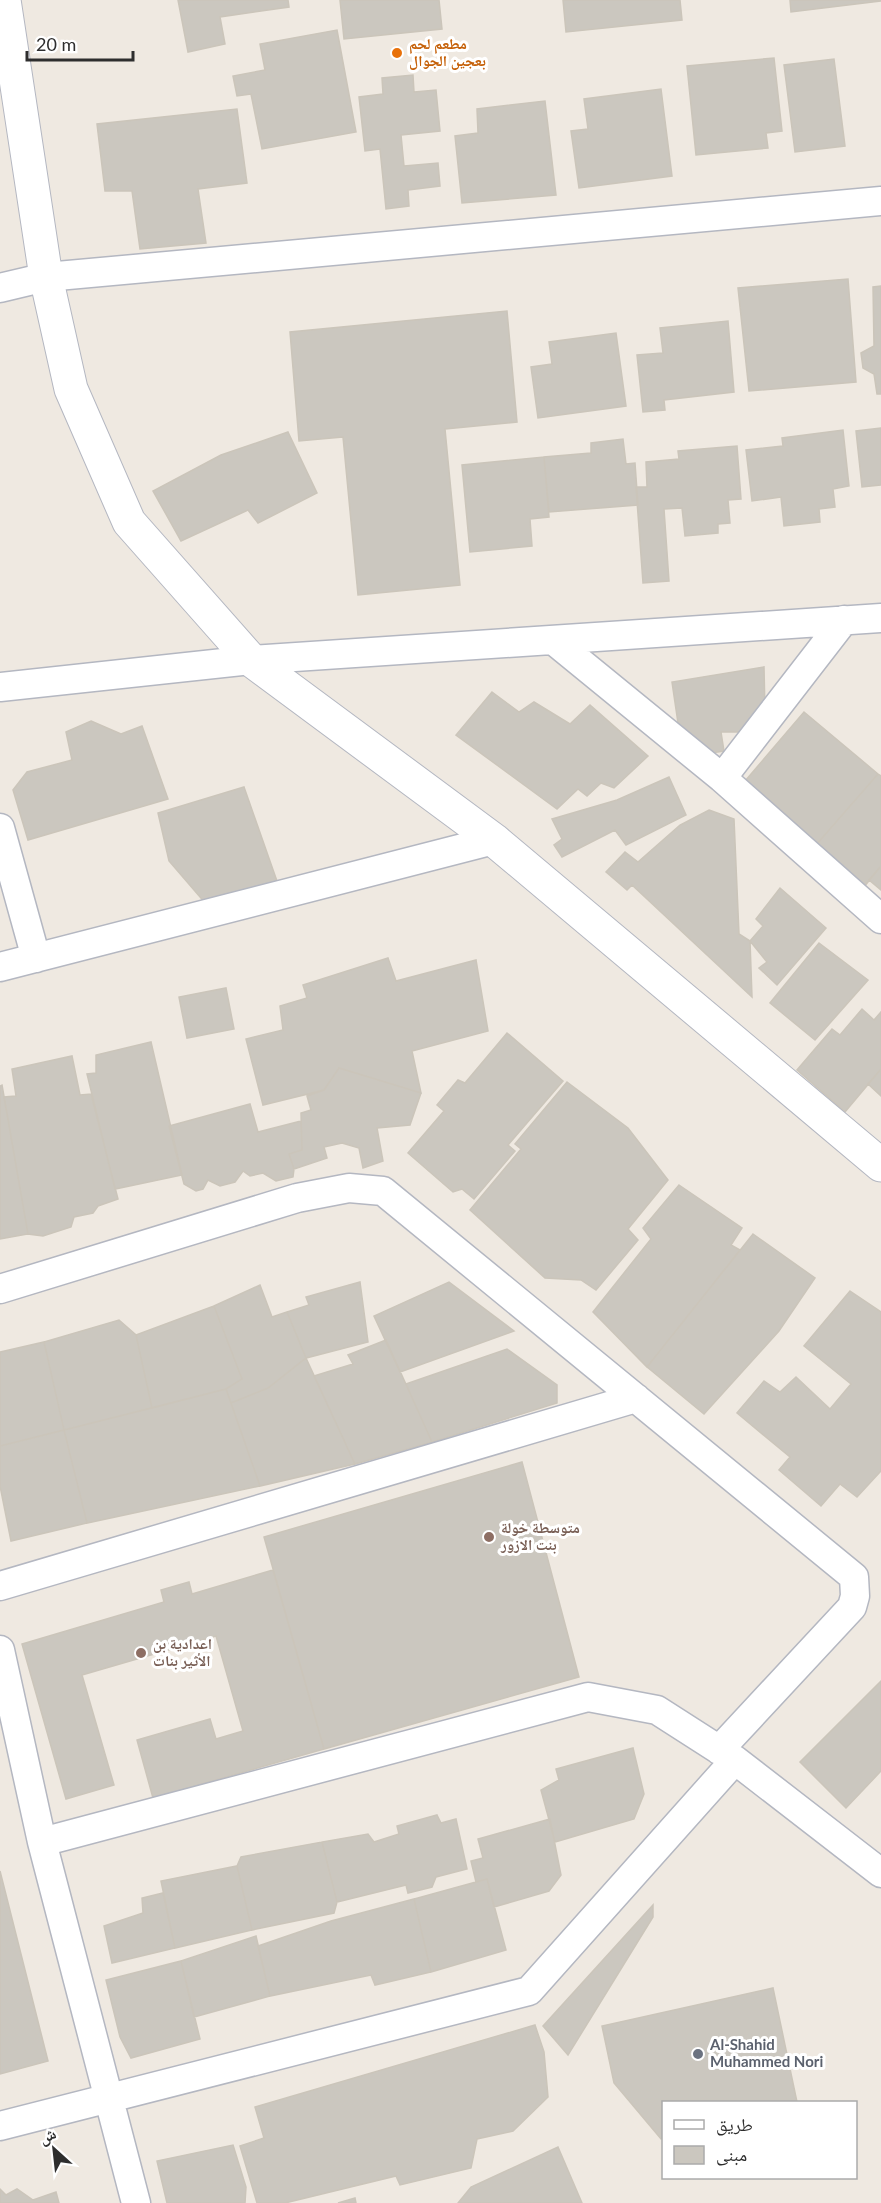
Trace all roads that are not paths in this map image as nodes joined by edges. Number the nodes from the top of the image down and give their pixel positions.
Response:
1 (4, 0) edge
2 (881, 201) edge
3 (46, 277) junction
4 (0, 288) edge
5 (881, 618) edge
6 (844, 620) junction
7 (553, 640) junction
8 (251, 660) junction
9 (0, 687) edge
10 (722, 778) junction
11 (0, 828) edge
12 (494, 840) junction
13 (881, 919) edge
14 (36, 958) junction
15 (0, 967) edge
16 (881, 1165) edge
17 (0, 1289) edge
18 (636, 1398) junction
19 (0, 1586) edge
20 (0, 1650) edge
21 (727, 1755) junction
22 (42, 1842) junction
23 (881, 1873) edge
24 (108, 2097) junction
25 (0, 2126) edge
26 (136, 2203) edge

1 - 3 main road
2 - 3 street
3 - 4 street
3 - 8 main road
5 - 6 street
6 - 7 street
6 - 10 street
7 - 8 street
7 - 10 street
8 - 9 street
8 - 12 main road
10 - 13 street
11 - 14 street
12 - 14 street
12 - 16 main road
14 - 15 street
17 - 18 street
18 - 19 street
18 - 21 street
20 - 22 street
21 - 22 street
21 - 23 street
21 - 24 street
22 - 24 street
24 - 25 street
24 - 26 street

